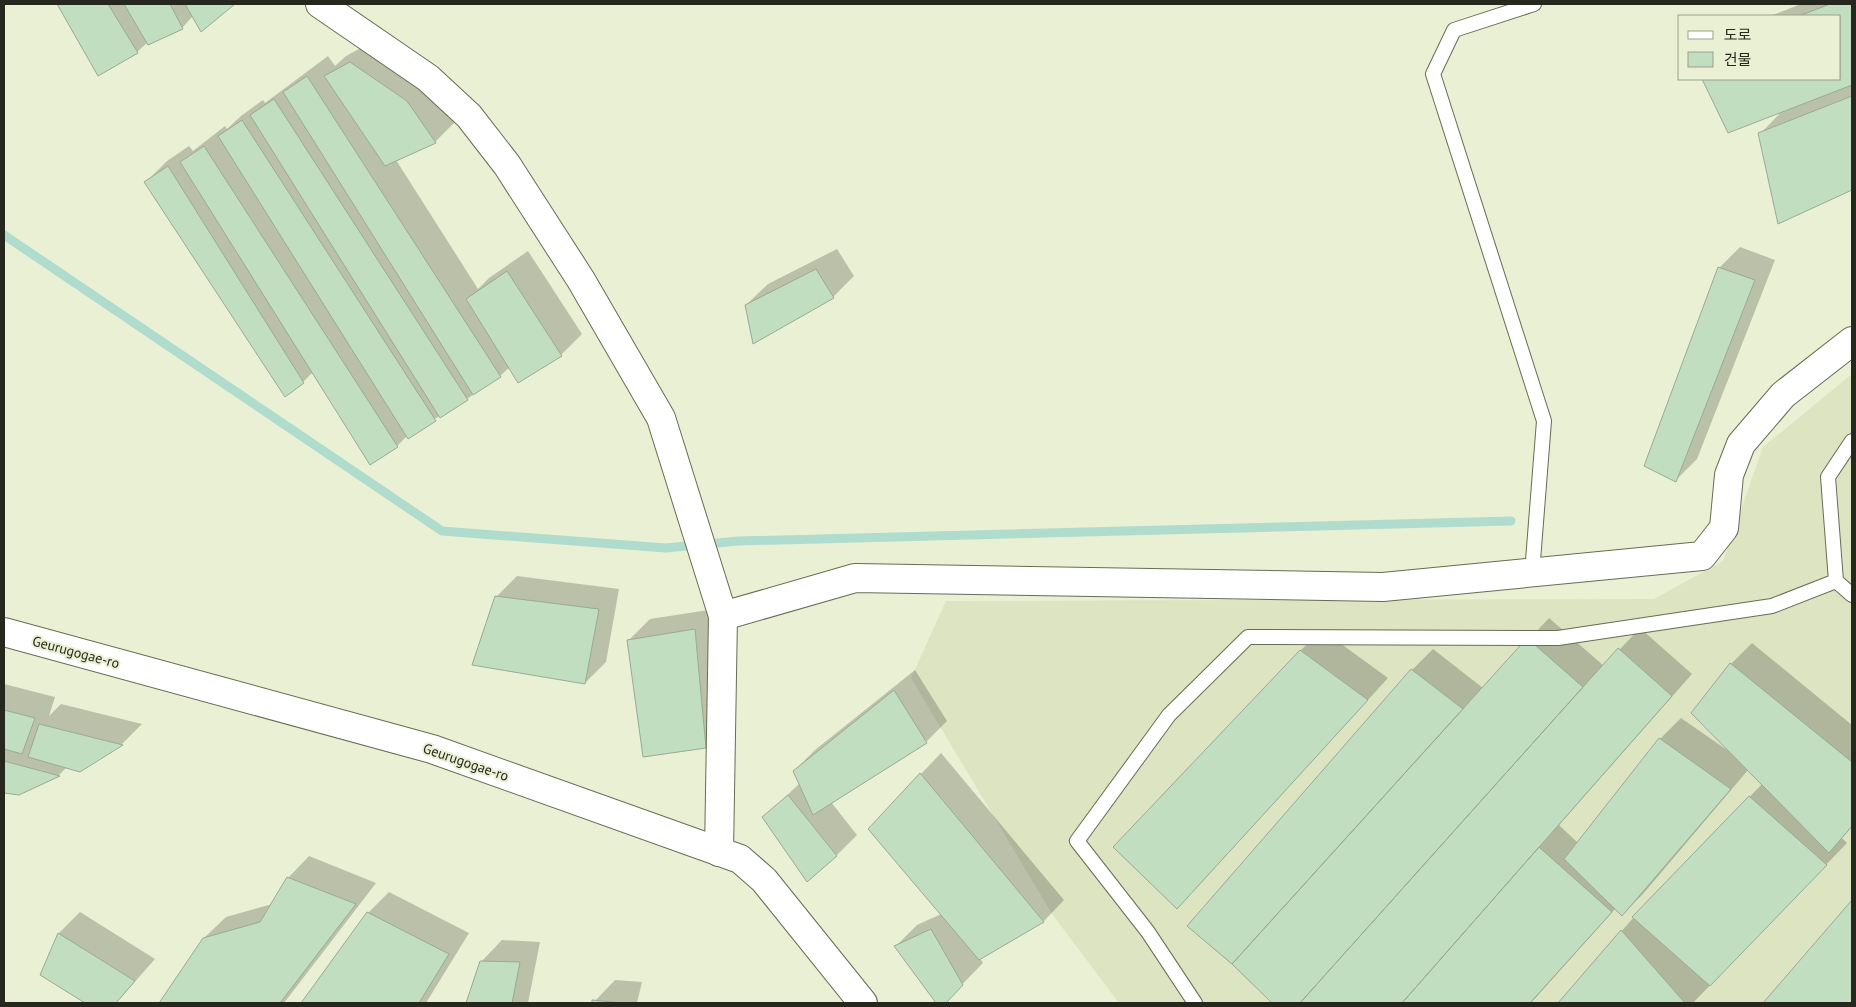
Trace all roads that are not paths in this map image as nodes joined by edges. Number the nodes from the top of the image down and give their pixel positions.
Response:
1 (320, 4) edge
2 (1534, 4) edge
3 (1852, 341) edge
4 (1852, 441) edge
5 (1532, 573) junction
6 (1836, 581) junction
7 (1852, 595) edge
8 (723, 616) junction
9 (4, 632) edge
10 (719, 852) junction
11 (862, 1003) edge
12 (1194, 1003) edge

1 - 8 street
2 - 5 lane
3 - 5 street
4 - 6 lane
5 - 8 street
6 - 7 lane
6 - 12 lane
8 - 10 street
9 - 10 street, Geurugogae-ro
10 - 11 street, Geurugogae-ro

